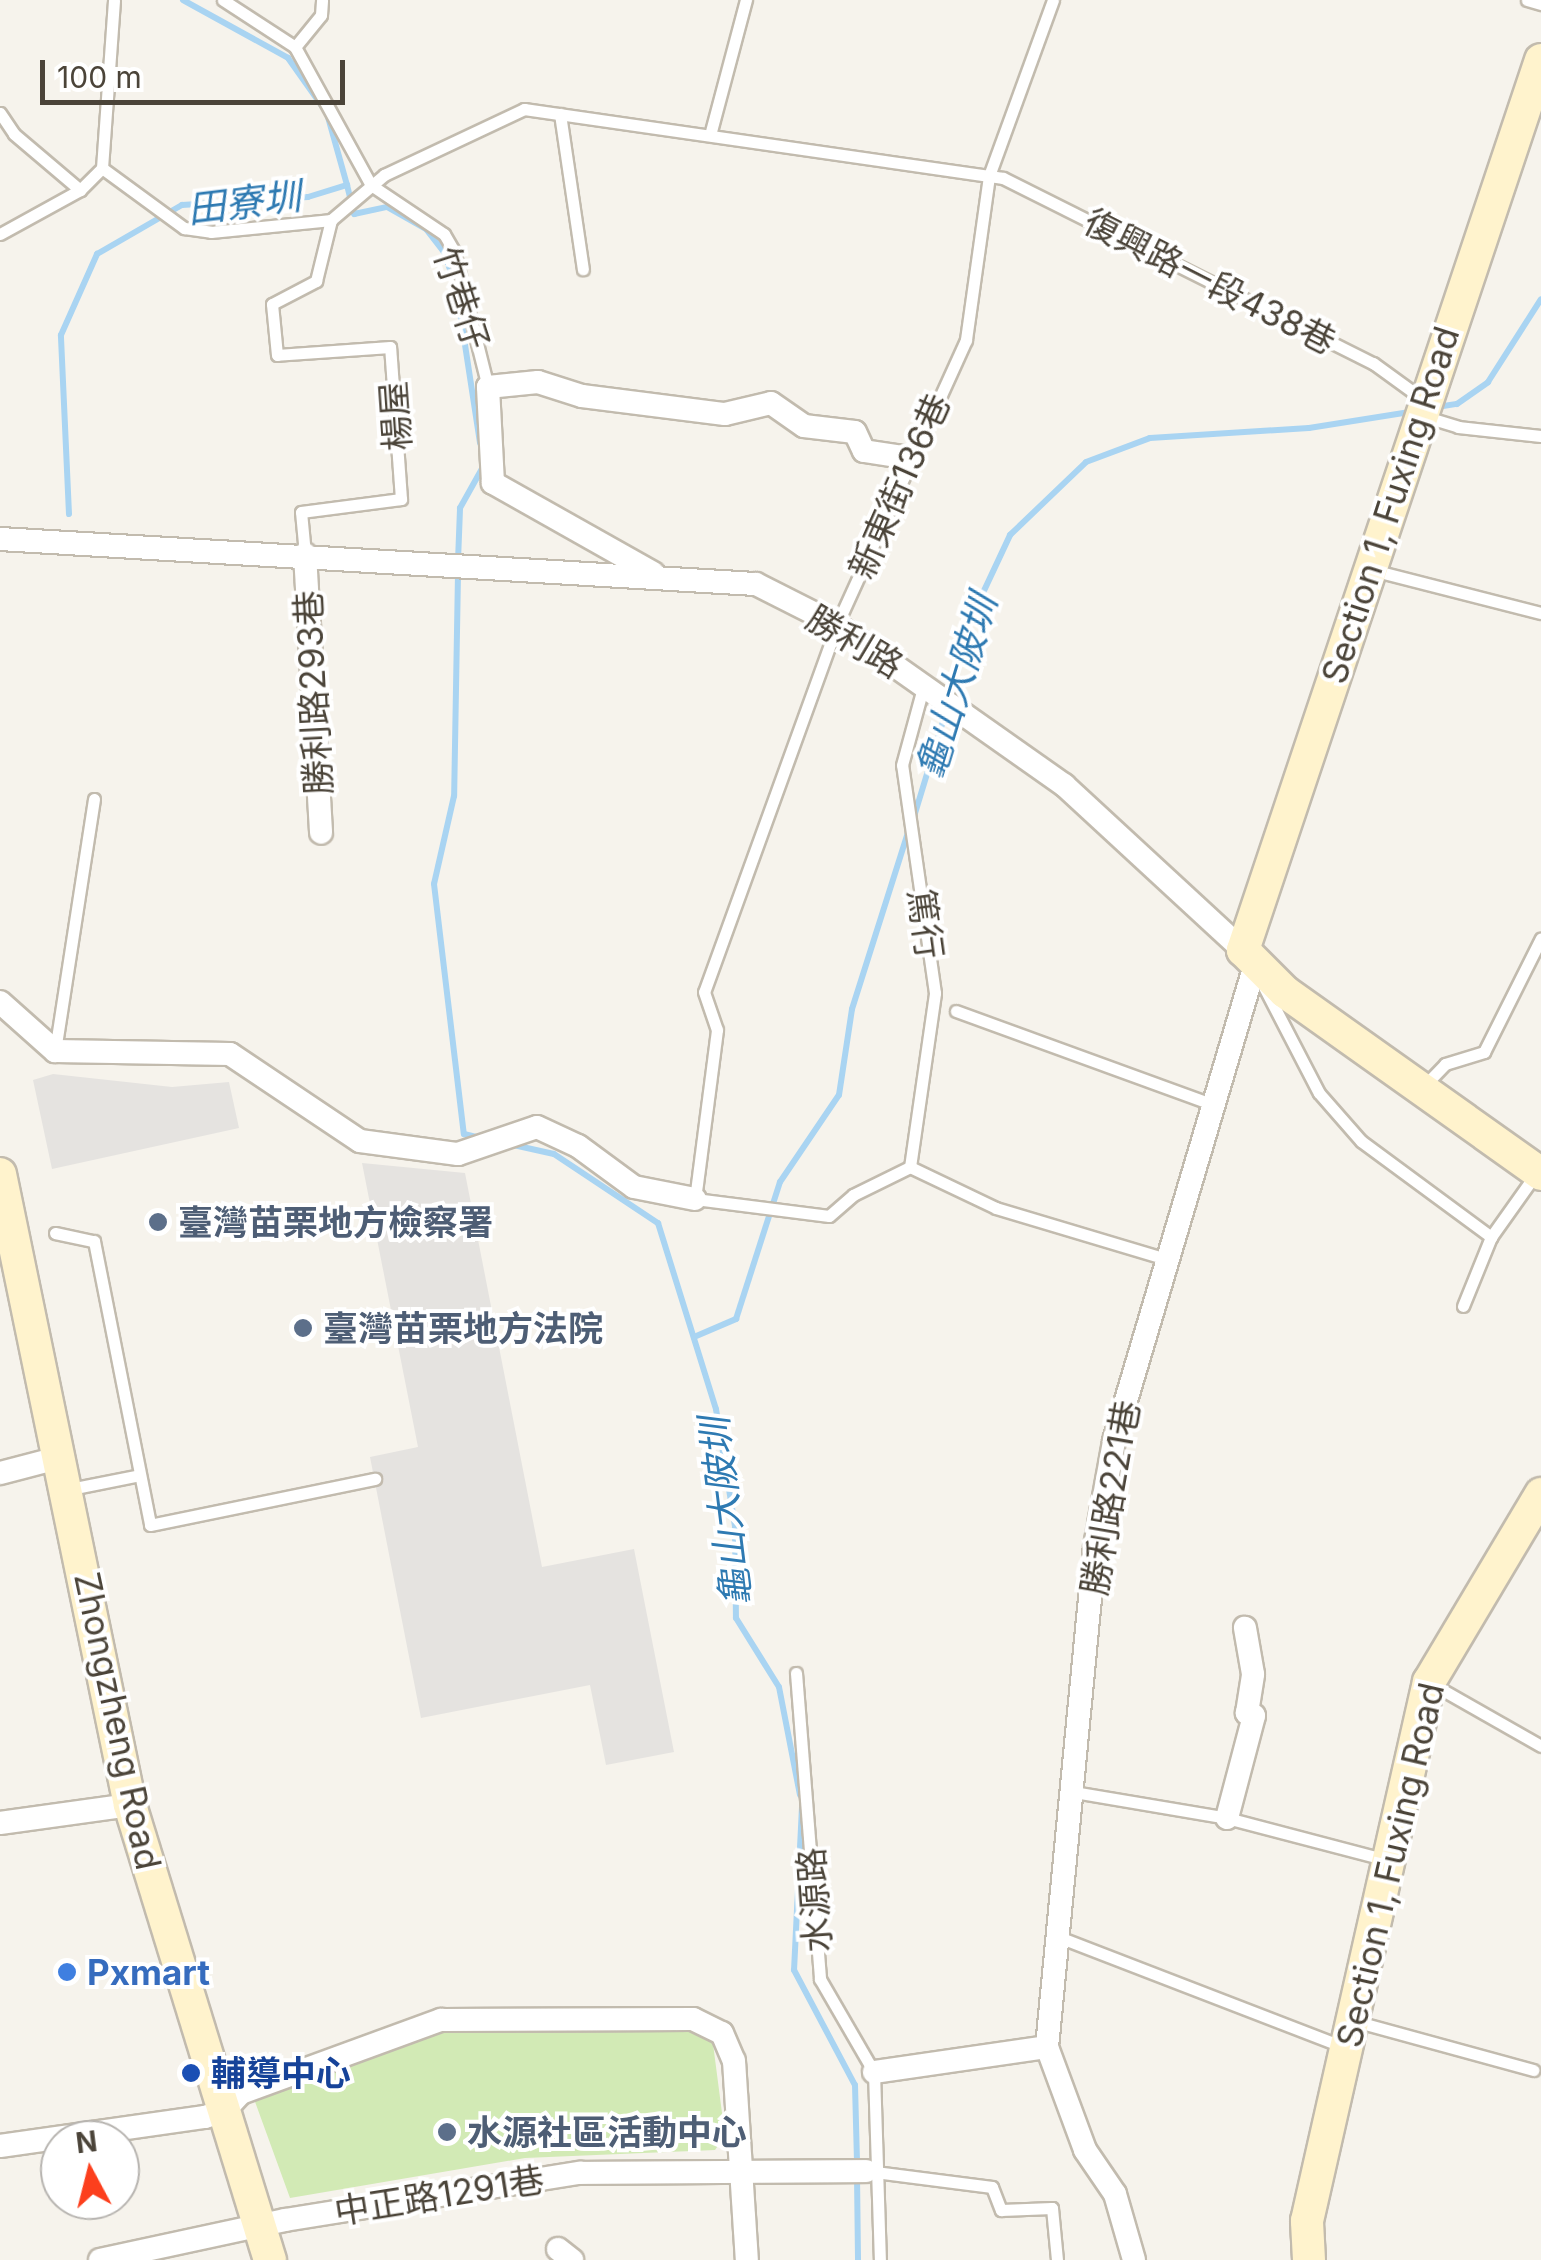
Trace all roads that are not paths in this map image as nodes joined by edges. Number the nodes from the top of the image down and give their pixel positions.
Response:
1 (114, 0) edge
2 (223, 0) edge
3 (322, 0) edge
4 (746, 0) edge
5 (1053, 0) edge
6 (1526, 0) edge
7 (1541, 4) edge
8 (295, 47) junction
9 (1541, 60) edge
10 (0, 114) edge
11 (560, 114) junction
12 (710, 135) junction
13 (102, 168) junction
14 (989, 176) junction
15 (370, 186) junction
16 (80, 190) junction
17 (332, 220) junction
18 (0, 234) edge
19 (583, 269) dead end
20 (488, 387) junction
21 (1422, 407) junction
22 (1541, 436) edge
23 (910, 458) junction
24 (0, 540) edge
25 (305, 554) junction
26 (1368, 568) junction
27 (660, 577) junction
28 (1541, 613) edge
29 (837, 626) junction
30 (924, 684) junction
31 (94, 799) dead end
32 (321, 832) dead end
33 (1541, 938) edge
34 (1249, 958) junction
35 (0, 1002) edge
36 (956, 1011) dead end
37 (54, 1051) junction
38 (1423, 1086) junction
39 (1211, 1104) junction
40 (910, 1167) junction
41 (1539, 1173) edge
42 (0, 1174) edge
43 (694, 1199) junction
44 (55, 1233) dead end
45 (1491, 1237) junction
46 (9, 1257) edge
47 (1169, 1260) junction
48 (1463, 1306) dead end
49 (0, 1473) edge
50 (65, 1474) junction
51 (140, 1475) junction
52 (374, 1479) dead end
53 (1541, 1494) edge
54 (1532, 1531) edge
55 (1245, 1628) dead end
56 (796, 1674) dead end
57 (1429, 1682) junction
58 (1541, 1746) edge
59 (1074, 1792) junction
60 (130, 1804) junction
61 (1227, 1818) junction
62 (0, 1822) edge
63 (1389, 1861) junction
64 (1059, 1937) junction
65 (1348, 2034) junction
66 (1047, 2047) junction
67 (1533, 2070) dead end
68 (874, 2072) junction
69 (224, 2111) junction
70 (0, 2146) edge
71 (864, 2172) junction
72 (740, 2173) junction
73 (266, 2245) edge
74 (100, 2260) edge
75 (746, 2260) edge
76 (880, 2260) edge
77 (1057, 2260) edge
78 (1134, 2260) edge
79 (1309, 2260) edge

1 - 13 lane
2 - 8 lane
3 - 8 lane
4 - 12 lane
5 - 14 lane, 新東街136巷
6 - 7 lane
8 - 15 lane
9 - 21 street, Section 1, Fuxing Road
10 - 16 lane
11 - 12 lane, 復興路一段438巷
11 - 15 lane, 復興路一段438巷
11 - 19 lane
12 - 14 lane, 復興路一段438巷
13 - 16 lane
13 - 17 lane
14 - 21 lane, 復興路一段438巷
14 - 23 lane, 新東街136巷
15 - 17 lane, 復興路一段438巷
15 - 20 lane, 竹巷仔
16 - 18 lane
17 - 25 lane, 楊屋
20 - 23 street
20 - 27 street
21 - 22 lane, 復興路一段438巷
21 - 26 street, Section 1, Fuxing Road
23 - 29 lane, 新東街136巷
24 - 25 street, 勝利路
25 - 27 street, 勝利路
25 - 32 street, 勝利路293巷
26 - 28 lane
26 - 34 street, Section 1, Fuxing Road
27 - 29 street, 勝利路
29 - 30 street, 勝利路
29 - 43 lane, 新東街136巷
30 - 34 street, 勝利路
30 - 40 lane, 篤行
31 - 37 lane
33 - 38 lane
34 - 38 street, 勝利路
34 - 39 street, 勝利路221巷
34 - 45 lane
35 - 37 street
36 - 39 lane
37 - 43 street
38 - 41 street, 勝利路
39 - 47 street, 勝利路221巷
40 - 43 lane
40 - 47 lane
41 - 45 lane
42 - 46 street, Zhongzheng Road
44 - 51 lane
45 - 48 lane
46 - 50 street, Zhongzheng Road
47 - 59 street, 勝利路221巷
49 - 50 street
50 - 51 lane
50 - 60 street, Zhongzheng Road
51 - 52 lane
53 - 54 street, Section 1, Fuxing Road
54 - 57 street, Section 1, Fuxing Road
55 - 61 street
56 - 68 lane, 水源路
57 - 58 lane
57 - 63 street, Section 1, Fuxing Road
59 - 61 lane
59 - 64 street, 勝利路221巷
60 - 62 street
60 - 69 street, Zhongzheng Road
61 - 63 lane
63 - 65 street, Section 1, Fuxing Road
64 - 65 lane
64 - 66 street, 勝利路221巷
65 - 67 lane
65 - 79 street, Section 1, Fuxing Road
66 - 68 street
66 - 78 street
68 - 71 lane, 水源路
69 - 70 street
69 - 72 street
69 - 73 street, Zhongzheng Road
71 - 72 street
71 - 76 lane, 水源路
71 - 77 lane
72 - 73 street, 中正路1291巷
72 - 75 street
73 - 74 street, 中正路1291巷

